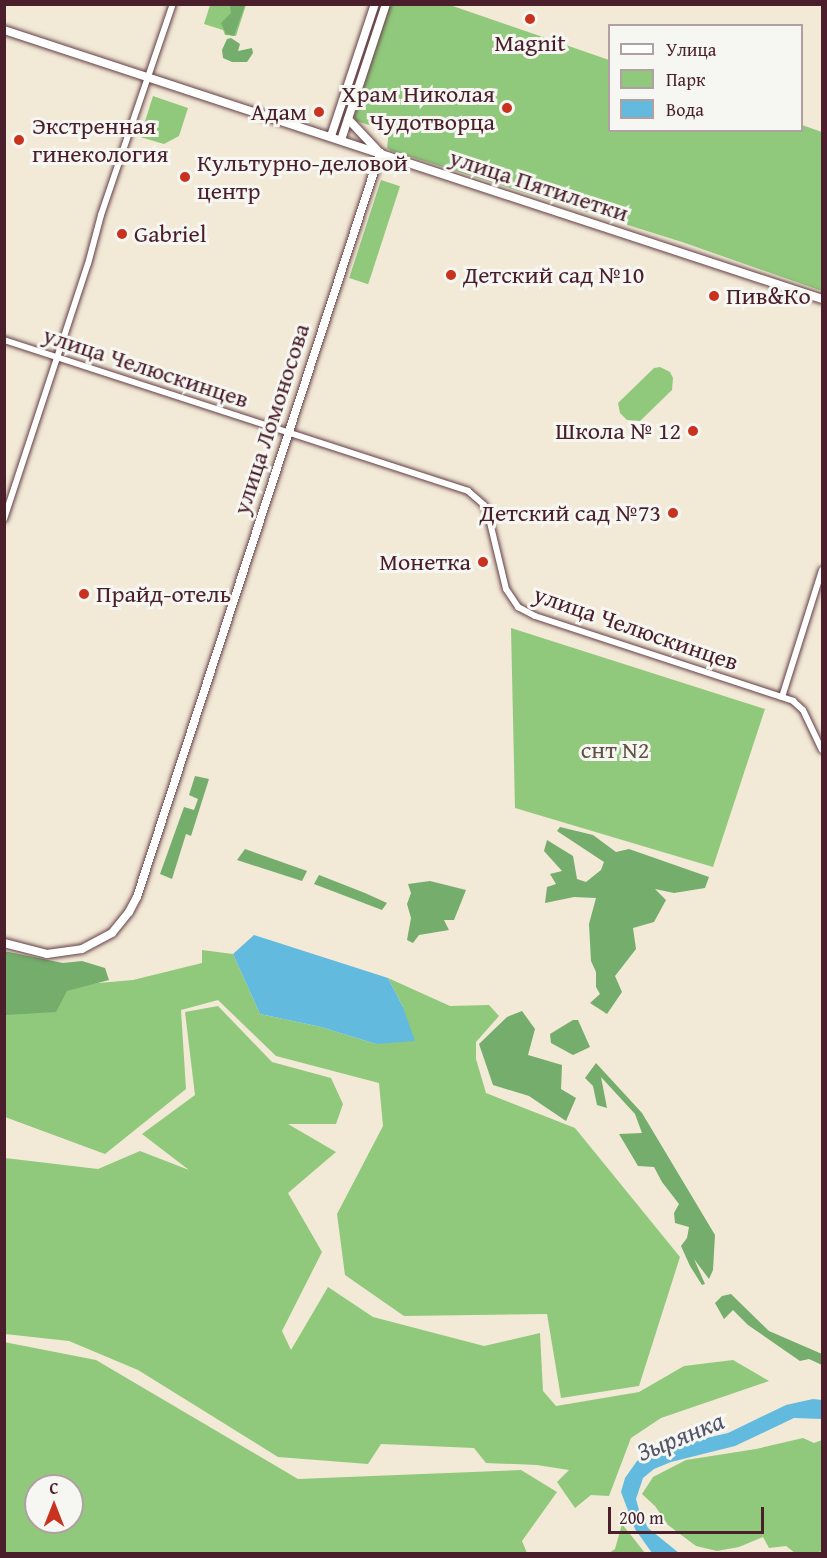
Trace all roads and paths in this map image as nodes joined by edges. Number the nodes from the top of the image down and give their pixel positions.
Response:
1 (173, 4) edge
2 (375, 4) edge
3 (386, 4) edge
4 (4, 30) edge
5 (147, 76) junction
6 (341, 108) junction
7 (349, 115) junction
8 (331, 136) junction
9 (341, 140) junction
10 (380, 153) junction
11 (822, 299) edge
12 (4, 340) edge
13 (57, 357) junction
14 (287, 432) junction
15 (4, 519) edge
16 (822, 570) edge
17 (782, 697) junction
18 (822, 750) edge
19 (4, 943) edge

1 - 5 street
2 - 6 main road
3 - 7 main road
4 - 5 main road, улица Пятилетки
5 - 8 main road, улица Пятилетки
5 - 13 street
6 - 7 main road
6 - 8 main road
7 - 9 main road
7 - 10 main road
8 - 9 main road, улица Пятилетки
9 - 10 main road, улица Пятилетки
10 - 11 main road, улица Пятилетки
10 - 14 main road, улица Ломоносова
12 - 13 street, улица Челюскинцев
13 - 14 street, улица Челюскинцев
13 - 15 street
14 - 17 street, улица Челюскинцев
14 - 19 main road, улица Ломоносова
16 - 17 street
17 - 18 street, улица Челюскинцев

